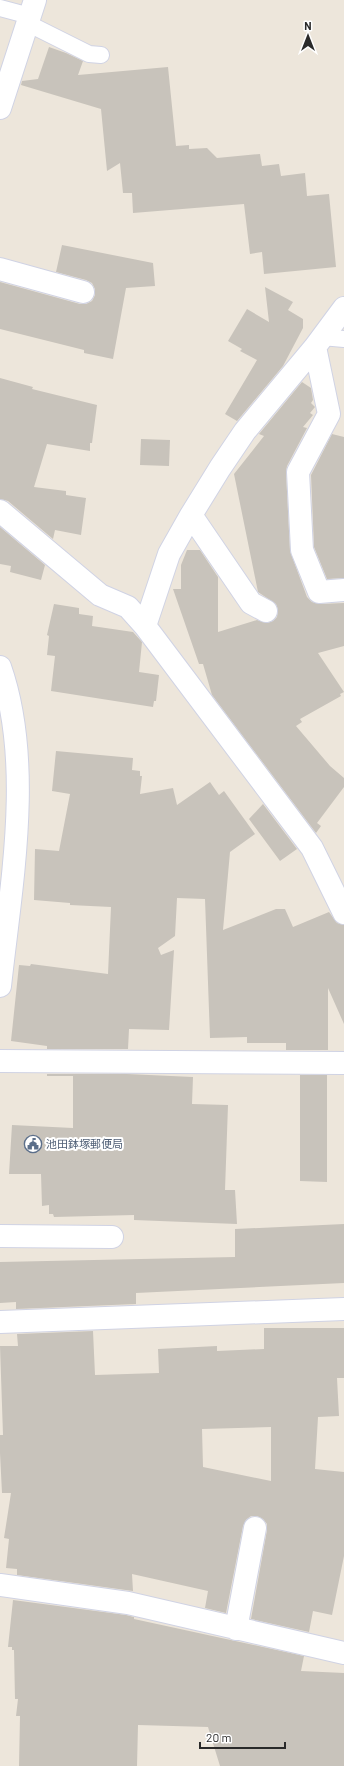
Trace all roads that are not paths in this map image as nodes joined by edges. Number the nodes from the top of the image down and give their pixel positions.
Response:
1 (0, 8) edge
2 (30, 13) edge
3 (101, 54) dead end
4 (0, 108) edge
5 (0, 269) edge
6 (84, 292) dead end
7 (344, 308) edge
8 (344, 339) edge
9 (319, 342) junction
10 (0, 512) edge
11 (191, 515) junction
12 (344, 590) edge
13 (266, 611) dead end
14 (145, 626) junction
15 (0, 667) edge
16 (344, 913) edge
17 (0, 986) edge
18 (0, 1061) edge
19 (344, 1063) edge
20 (0, 1236) edge
21 (112, 1237) dead end
22 (344, 1309) edge
23 (0, 1322) edge
24 (255, 1528) dead end
25 (0, 1584) edge
26 (236, 1629) junction
27 (344, 1653) edge

1 - 2 lane
2 - 3 lane
2 - 4 street
5 - 6 street
7 - 9 street
8 - 9 lane
9 - 11 street
9 - 12 street
10 - 14 street
11 - 13 street
11 - 14 street
14 - 16 street
15 - 17 street
18 - 19 street
20 - 21 street
22 - 23 street
24 - 26 street
25 - 26 street
26 - 27 street

